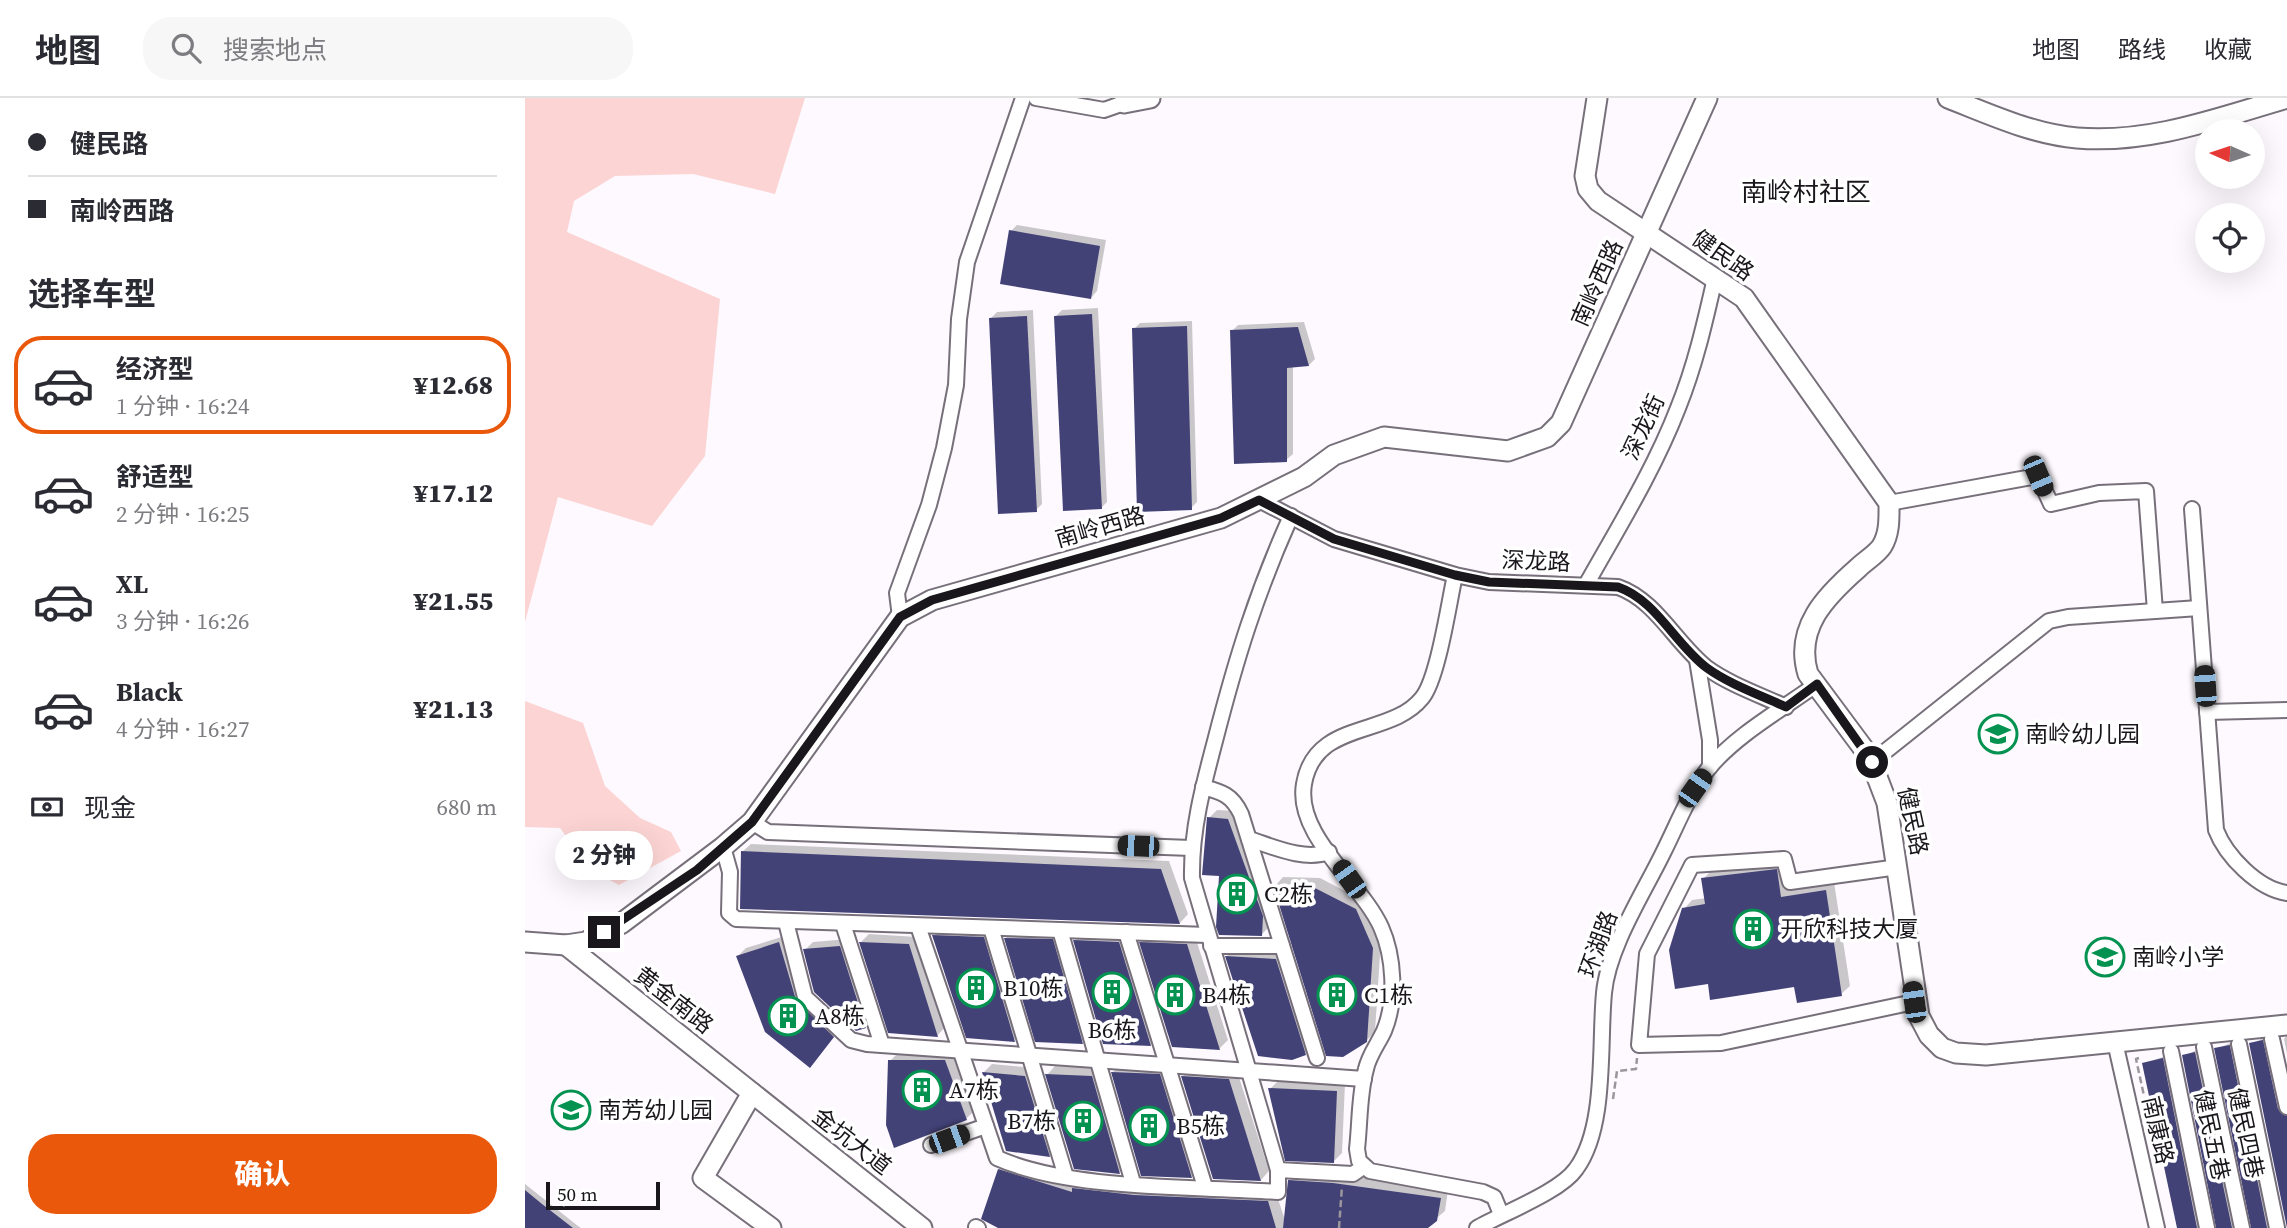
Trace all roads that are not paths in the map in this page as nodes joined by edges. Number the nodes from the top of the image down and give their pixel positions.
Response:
1 (1023, 98) edge
2 (1037, 98) edge
3 (1093, 98) edge
4 (1150, 98) edge
5 (1597, 98) edge
6 (1707, 98) edge
7 (1948, 98) edge
8 (2287, 98) edge
9 (1124, 103) junction
10 (1646, 232) junction
11 (1715, 278) junction
12 (1259, 500) junction
13 (1889, 503) junction
14 (2192, 509) dead end
15 (1291, 516) junction
16 (1455, 575) junction
17 (1585, 585) junction
18 (2199, 608) junction
19 (2155, 611) junction
20 (900, 617) junction
21 (1697, 660) junction
22 (1817, 684) junction
23 (1786, 707) junction
24 (2287, 710) edge
25 (2207, 712) junction
26 (1872, 762) junction
27 (1710, 767) junction
28 (1203, 787) junction
29 (752, 822) junction
30 (1249, 839) junction
31 (723, 848) junction
32 (1191, 848) junction
33 (1329, 852) junction
34 (1898, 867) junction
35 (2287, 893) edge
36 (786, 922) junction
37 (843, 924) junction
38 (918, 926) junction
39 (991, 928) junction
40 (1060, 930) junction
41 (1126, 932) junction
42 (1210, 940) junction
43 (525, 942) edge
44 (566, 945) junction
45 (1282, 946) junction
46 (1914, 1002) junction
47 (2287, 1025) edge
48 (2272, 1039) dead end
49 (2115, 1042) junction
50 (2239, 1044) dead end
51 (882, 1045) junction
52 (2204, 1047) dead end
53 (960, 1050) junction
54 (2171, 1051) dead end
55 (1030, 1054) junction
56 (1317, 1058) dead end
57 (1097, 1059) junction
58 (1166, 1063) junction
59 (1248, 1069) junction
60 (1364, 1079) junction
61 (752, 1093) junction
62 (2287, 1107) edge
63 (986, 1126) junction
64 (931, 1145) dead end
65 (1363, 1167) junction
66 (1278, 1170) junction
67 (1066, 1177) junction
68 (1133, 1183) junction
69 (1205, 1187) junction
70 (1501, 1214) junction
71 (771, 1228) edge
72 (922, 1228) edge
73 (1477, 1228) edge
74 (2157, 1228) edge
75 (2207, 1228) edge
76 (2242, 1228) edge
77 (2277, 1228) edge

1 - 20 street
2 - 9 street
3 - 9 street
4 - 9 street
5 - 10 street, 健民路
6 - 10 street, 南岭西路
7 - 8 street
10 - 11 street, 健民路
10 - 12 street, 南岭西路
11 - 13 street, 健民路
11 - 17 street, 深龙街
12 - 15 street, 深龙路
12 - 20 street, 南岭西路
13 - 19 street
13 - 22 street, 健民路
14 - 18 street
15 - 16 street, 深龙路
15 - 28 street
16 - 17 street, 深龙路
16 - 33 street
17 - 21 street, 深龙路
18 - 19 street
18 - 25 street
19 - 26 street
20 - 29 street, 南岭西路
21 - 23 street, 深龙路
21 - 27 street
22 - 23 street, 环湖路
22 - 26 street, 健民路
23 - 27 street, 环湖路
24 - 25 street
25 - 35 street
26 - 34 street, 健民路
27 - 70 street, 环湖路
28 - 30 street
28 - 32 street
29 - 31 street, 南岭西路
29 - 32 street
30 - 33 street
30 - 45 street
31 - 36 street
31 - 44 street, 南岭西路
32 - 42 street
33 - 60 street
34 - 46 street, 健民路
34 - 46 street
36 - 37 street
36 - 51 street
37 - 38 street
37 - 51 street
38 - 39 street
38 - 53 street
39 - 40 street
39 - 55 street
40 - 41 street
40 - 57 street
41 - 42 street
41 - 58 street
42 - 45 street
42 - 59 street
43 - 44 street
44 - 61 street, 黄金南路
45 - 56 street
46 - 49 street, 健民路
47 - 49 street, 健民路
48 - 62 street
49 - 74 street, 南康路
50 - 77 street
51 - 53 street
52 - 76 street, 健民四巷
53 - 55 street
53 - 63 street
54 - 75 street, 健民五巷
55 - 57 street
55 - 67 street
57 - 58 street
57 - 68 street
58 - 59 street
58 - 69 street
59 - 60 street
59 - 66 street
60 - 65 street
61 - 71 street
61 - 72 street, 金坑大道
63 - 64 street
63 - 67 street
65 - 66 street
65 - 70 street
66 - 69 street
67 - 68 street
68 - 69 street
70 - 73 street, 环湖路

